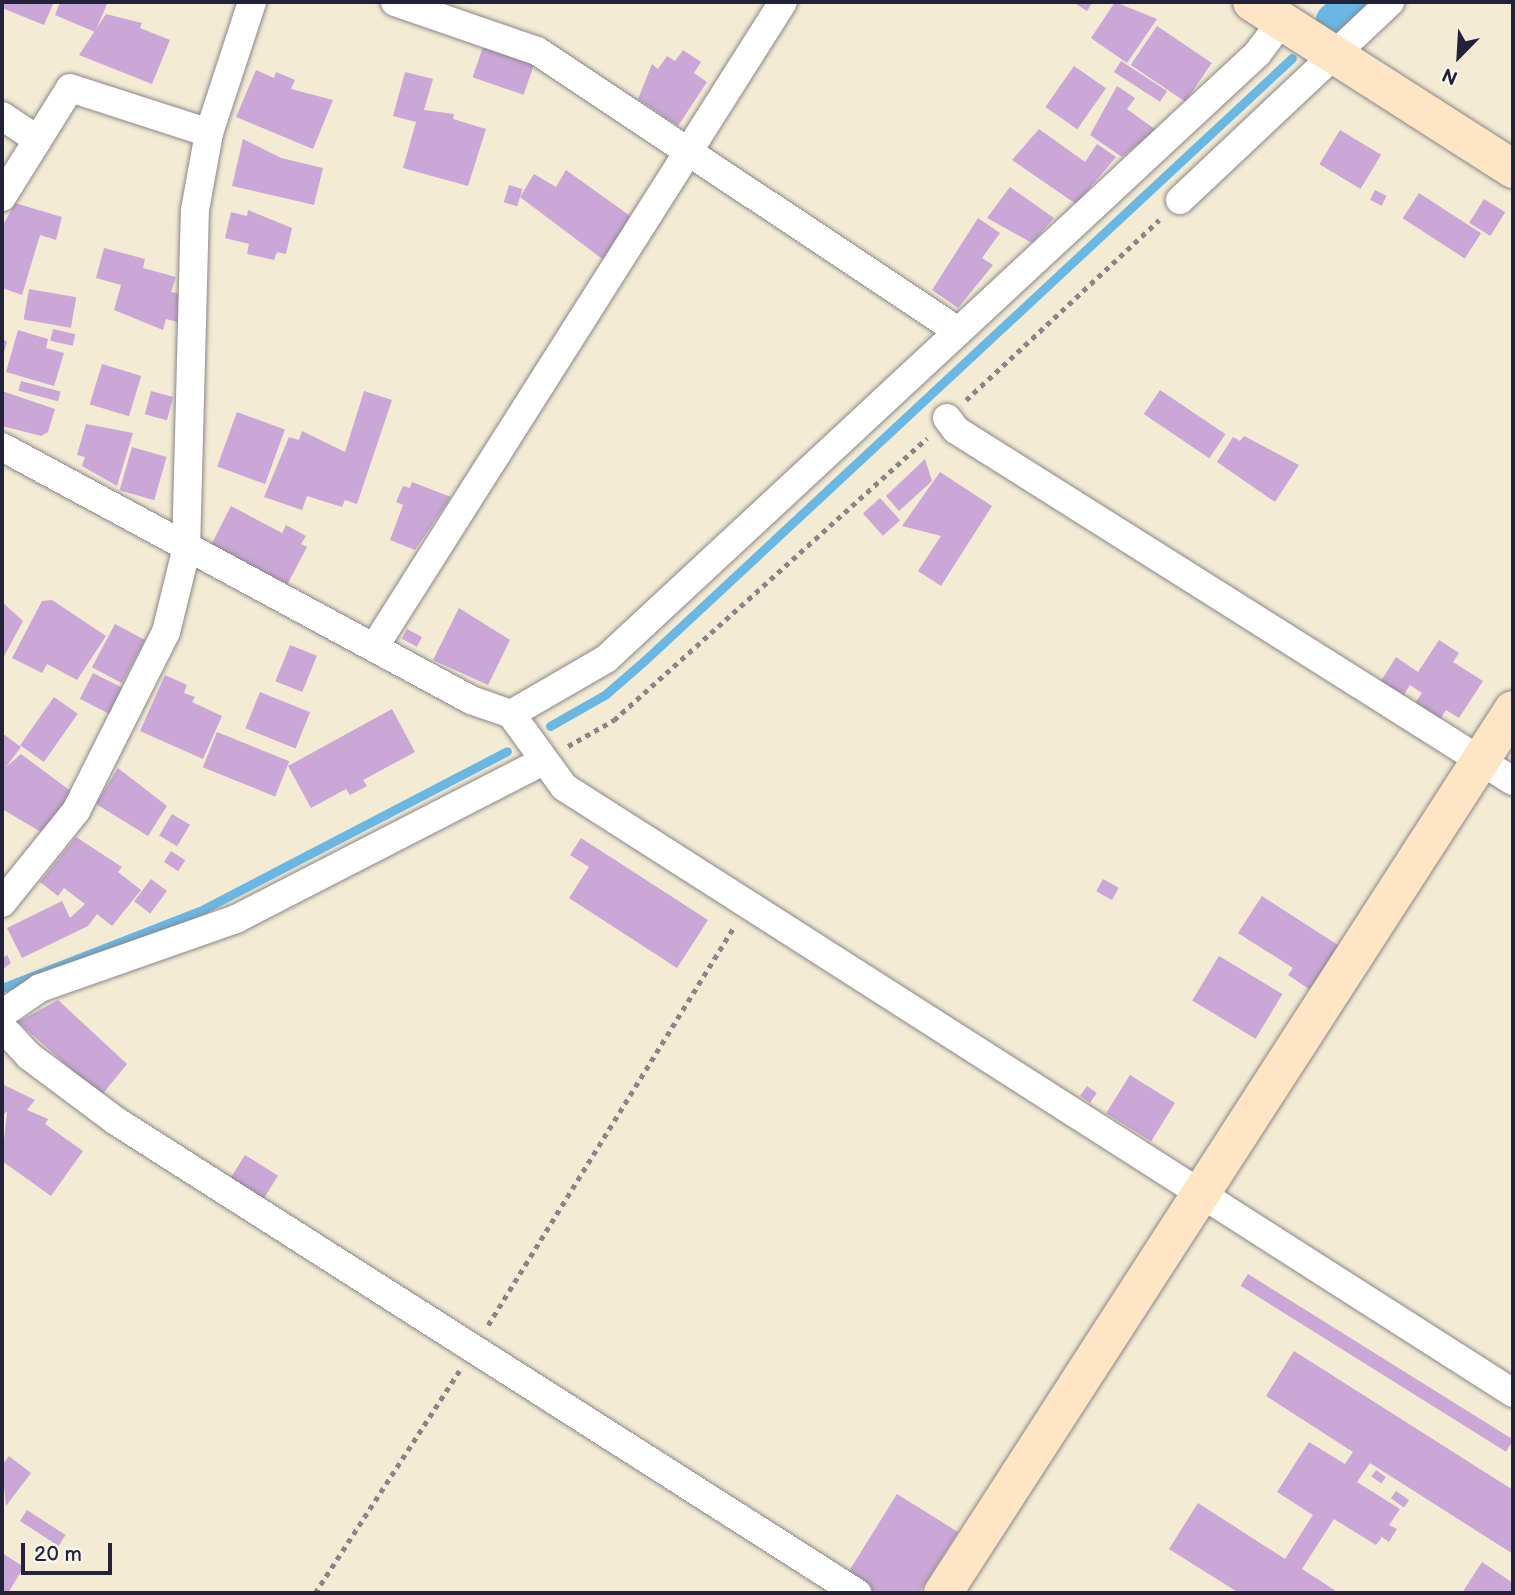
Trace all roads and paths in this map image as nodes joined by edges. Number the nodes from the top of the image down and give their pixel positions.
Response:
1 (252, 2) edge
2 (395, 2) edge
3 (783, 2) edge
4 (1390, 2) edge
5 (1267, 11) edge
6 (1336, 54) junction
7 (2, 116) edge
8 (209, 133) junction
9 (38, 140) junction
10 (688, 149) junction
11 (1513, 169) edge
12 (2, 197) edge
13 (1180, 200) joint
14 (958, 331) junction
15 (947, 418) junction
16 (2, 447) edge
17 (186, 551) junction
18 (375, 646) junction
19 (1513, 710) edge
20 (511, 714) junction
21 (543, 761) junction
22 (1481, 761) junction
23 (1513, 781) edge
24 (2, 903) edge
25 (747, 905) junction
26 (2, 1014) edge
27 (2, 1027) edge
28 (1200, 1196) junction
29 (474, 1347) junction
30 (1513, 1393) edge
31 (315, 1593) edge
32 (857, 1593) edge
33 (943, 1593) edge

1 - 8 street
2 - 10 street
3 - 10 street
4 - 6 street
5 - 6 street
5 - 14 street
6 - 11 street
6 - 13 street
7 - 9 street
8 - 9 street
8 - 17 street
9 - 12 street
10 - 14 street
10 - 18 street
13 - 15 path
14 - 20 street
15 - 21 path
15 - 22 street
16 - 17 street
17 - 18 street
17 - 24 street
18 - 20 street
19 - 22 street
20 - 21 street
21 - 25 street
21 - 26 street
22 - 23 street
22 - 28 street
25 - 28 street
25 - 29 path
27 - 29 street
28 - 30 street
28 - 33 street
29 - 31 path
29 - 32 street

